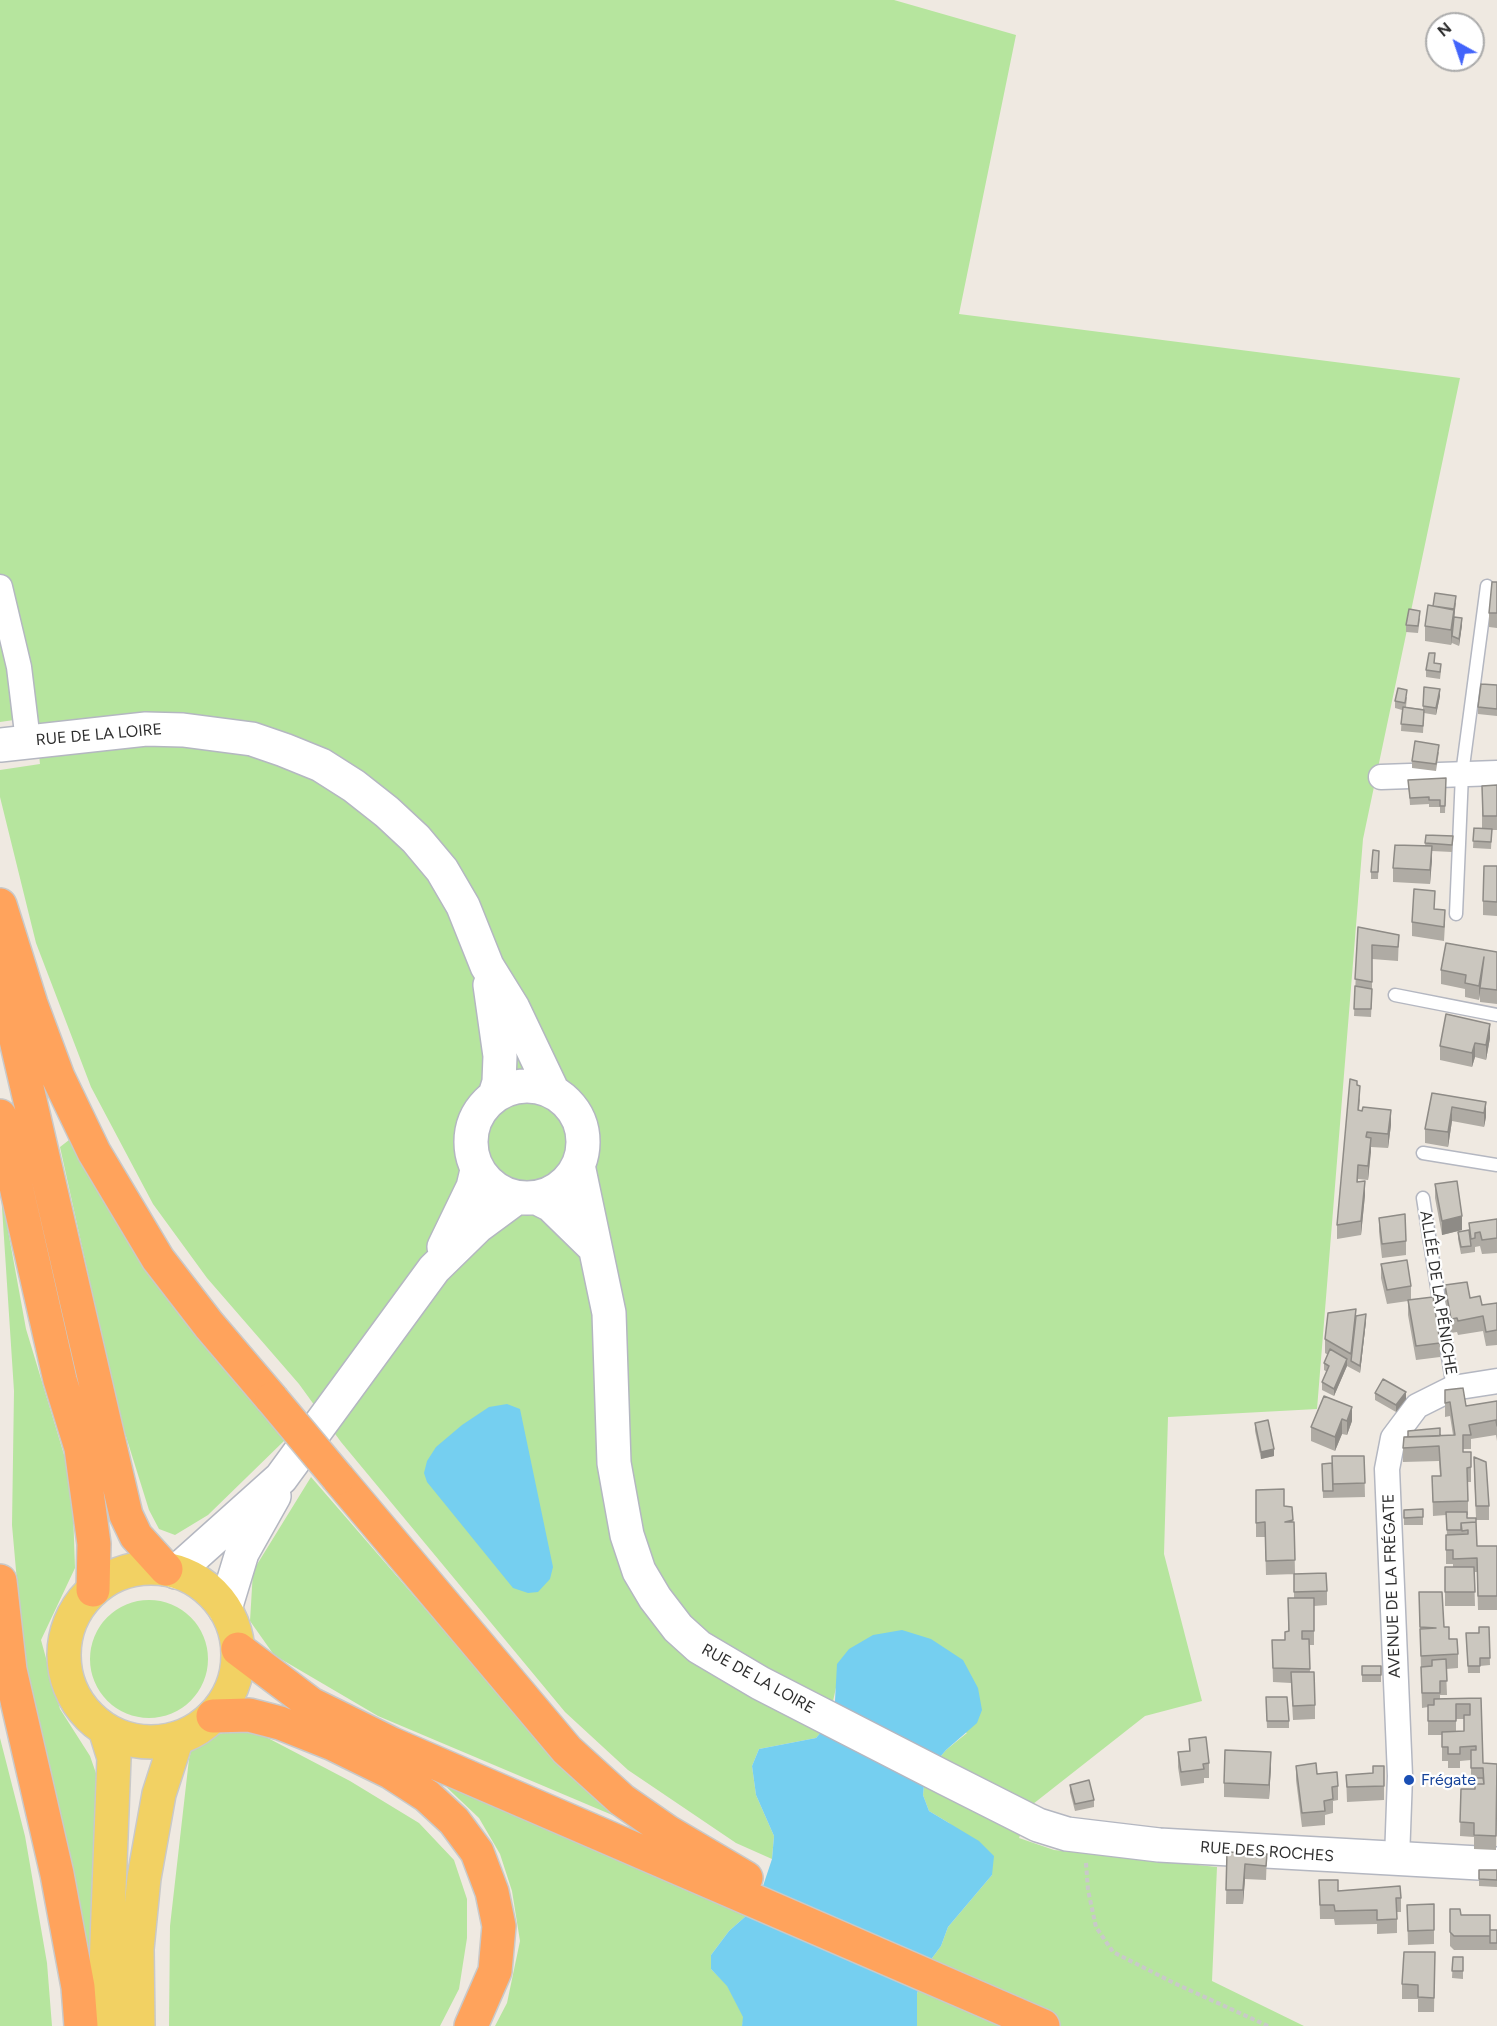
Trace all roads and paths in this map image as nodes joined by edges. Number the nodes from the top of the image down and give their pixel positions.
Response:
1 (1487, 586) dead end
2 (0, 587) edge
3 (14, 743) edge
4 (1497, 773) edge
5 (1462, 774) junction
6 (1381, 777) dead end
7 (0, 905) edge
8 (1456, 914) dead end
9 (488, 966) junction
10 (0, 971) edge
11 (1395, 995) dead end
12 (1497, 1014) edge
13 (553, 1092) junction
14 (495, 1095) junction
15 (0, 1116) edge
16 (1423, 1153) dead end
17 (1497, 1165) edge
18 (578, 1166) junction
19 (477, 1170) junction
20 (526, 1198) junction
21 (1423, 1198) dead end
22 (596, 1254) junction
23 (434, 1269) junction
24 (1497, 1381) edge
25 (1453, 1388) junction
26 (280, 1478) junction
27 (171, 1570) junction
28 (0, 1581) edge
29 (93, 1590) junction
30 (225, 1609) junction
31 (238, 1649) junction
32 (213, 1716) junction
33 (105, 1730) junction
34 (177, 1738) junction
35 (1038, 1824) joint
36 (1089, 1839) junction
37 (1397, 1859) junction
38 (1497, 1864) edge
39 (725, 1878) junction
40 (81, 2026) edge
41 (110, 2026) edge
42 (138, 2026) edge
43 (471, 2026) edge
44 (1043, 2026) edge
45 (1268, 2026) edge

1 - 5 lane
2 - 3 street
3 - 9 street, RUE DE LA LOIRE
4 - 5 street
5 - 6 street
5 - 8 lane
7 - 39 highway, bridge
9 - 13 street, RUE DE LA LOIRE
9 - 14 street, RUE DE LA LOIRE
10 - 27 highway
11 - 12 lane
13 - 14 street
13 - 18 street
14 - 19 street
15 - 29 highway
16 - 17 lane
18 - 20 street
18 - 22 street, RUE DE LA LOIRE
19 - 20 street
19 - 23 street
20 - 22 street
20 - 23 street
21 - 25 lane, ALLÉE DE LA PÉNICHE
22 - 35 street, RUE DE LA LOIRE
23 - 26 street
24 - 25 street, AVENUE DE LA FRÉGATE
25 - 37 street, AVENUE DE LA FRÉGATE
26 - 27 street
26 - 30 street
27 - 29 main road
27 - 30 main road
28 - 40 highway
29 - 33 main road
30 - 31 main road
31 - 32 main road
31 - 39 highway
32 - 34 main road
32 - 43 highway
33 - 34 main road
33 - 41 main road
34 - 42 main road
35 - 36 street, RUE DES ROCHES
36 - 37 street, RUE DES ROCHES
36 - 45 path
37 - 38 street, RUE DES ROCHES
39 - 44 highway

